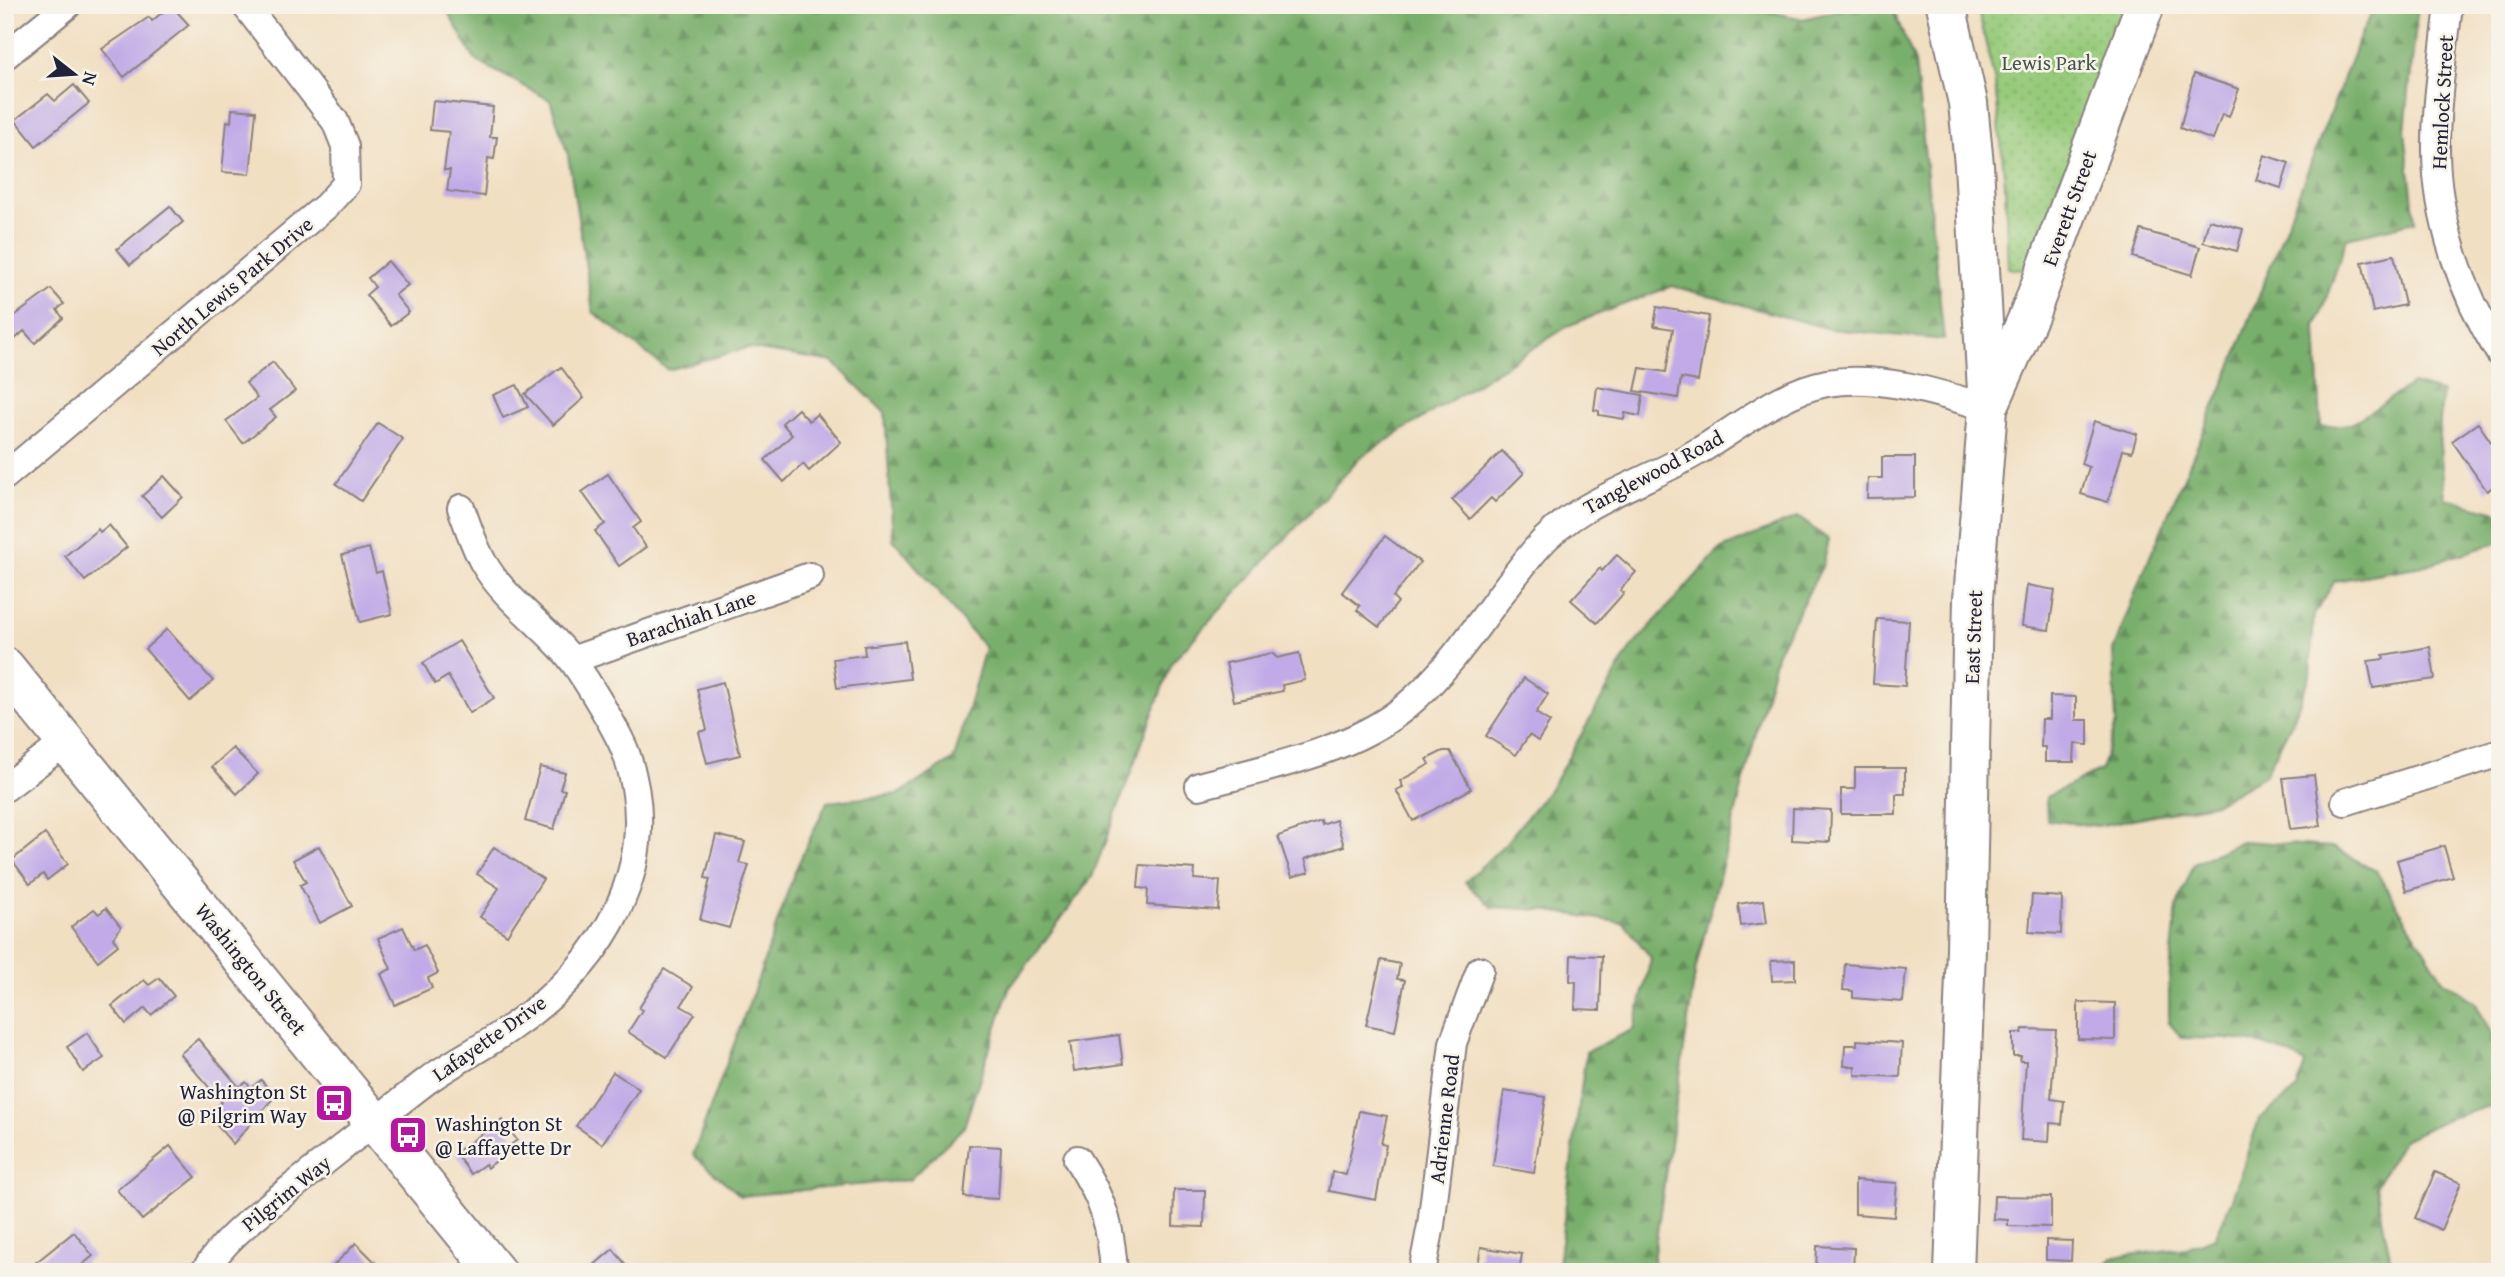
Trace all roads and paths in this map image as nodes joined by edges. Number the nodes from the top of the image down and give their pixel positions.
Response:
1 (68, 5) edge
2 (245, 5) edge
3 (1945, 5) edge
4 (2145, 5) edge
5 (2449, 5) edge
6 (5, 56) edge
7 (2500, 354) edge
8 (1988, 408) junction
9 (5, 475) edge
10 (461, 508) dead end
11 (810, 576) dead end
12 (572, 660) junction
13 (5, 667) edge
14 (65, 741) junction
15 (2500, 753) edge
16 (1199, 786) dead end
17 (5, 788) edge
18 (2345, 802) dead end
19 (1480, 970) dead end
20 (375, 1122) junction
21 (1077, 1159) dead end
22 (204, 1272) edge
23 (496, 1272) edge
24 (1114, 1272) edge
25 (1422, 1272) edge
26 (1954, 1272) edge

1 - 6 street
2 - 9 street, North Lewis Park Drive
3 - 8 street, East Street
4 - 8 street, Everett Street
5 - 7 street, Hemlock Street
8 - 16 street, Tanglewood Road
8 - 26 street, East Street
10 - 12 street, Lafayette Drive
11 - 12 street, Barachiah Lane
12 - 20 street, Lafayette Drive
13 - 14 street, Washington Street
14 - 17 street
14 - 20 street, Washington Street
15 - 18 street
19 - 25 street, Adrienne Road
20 - 22 street, Pilgrim Way
20 - 23 street, Washington Street
21 - 24 street

